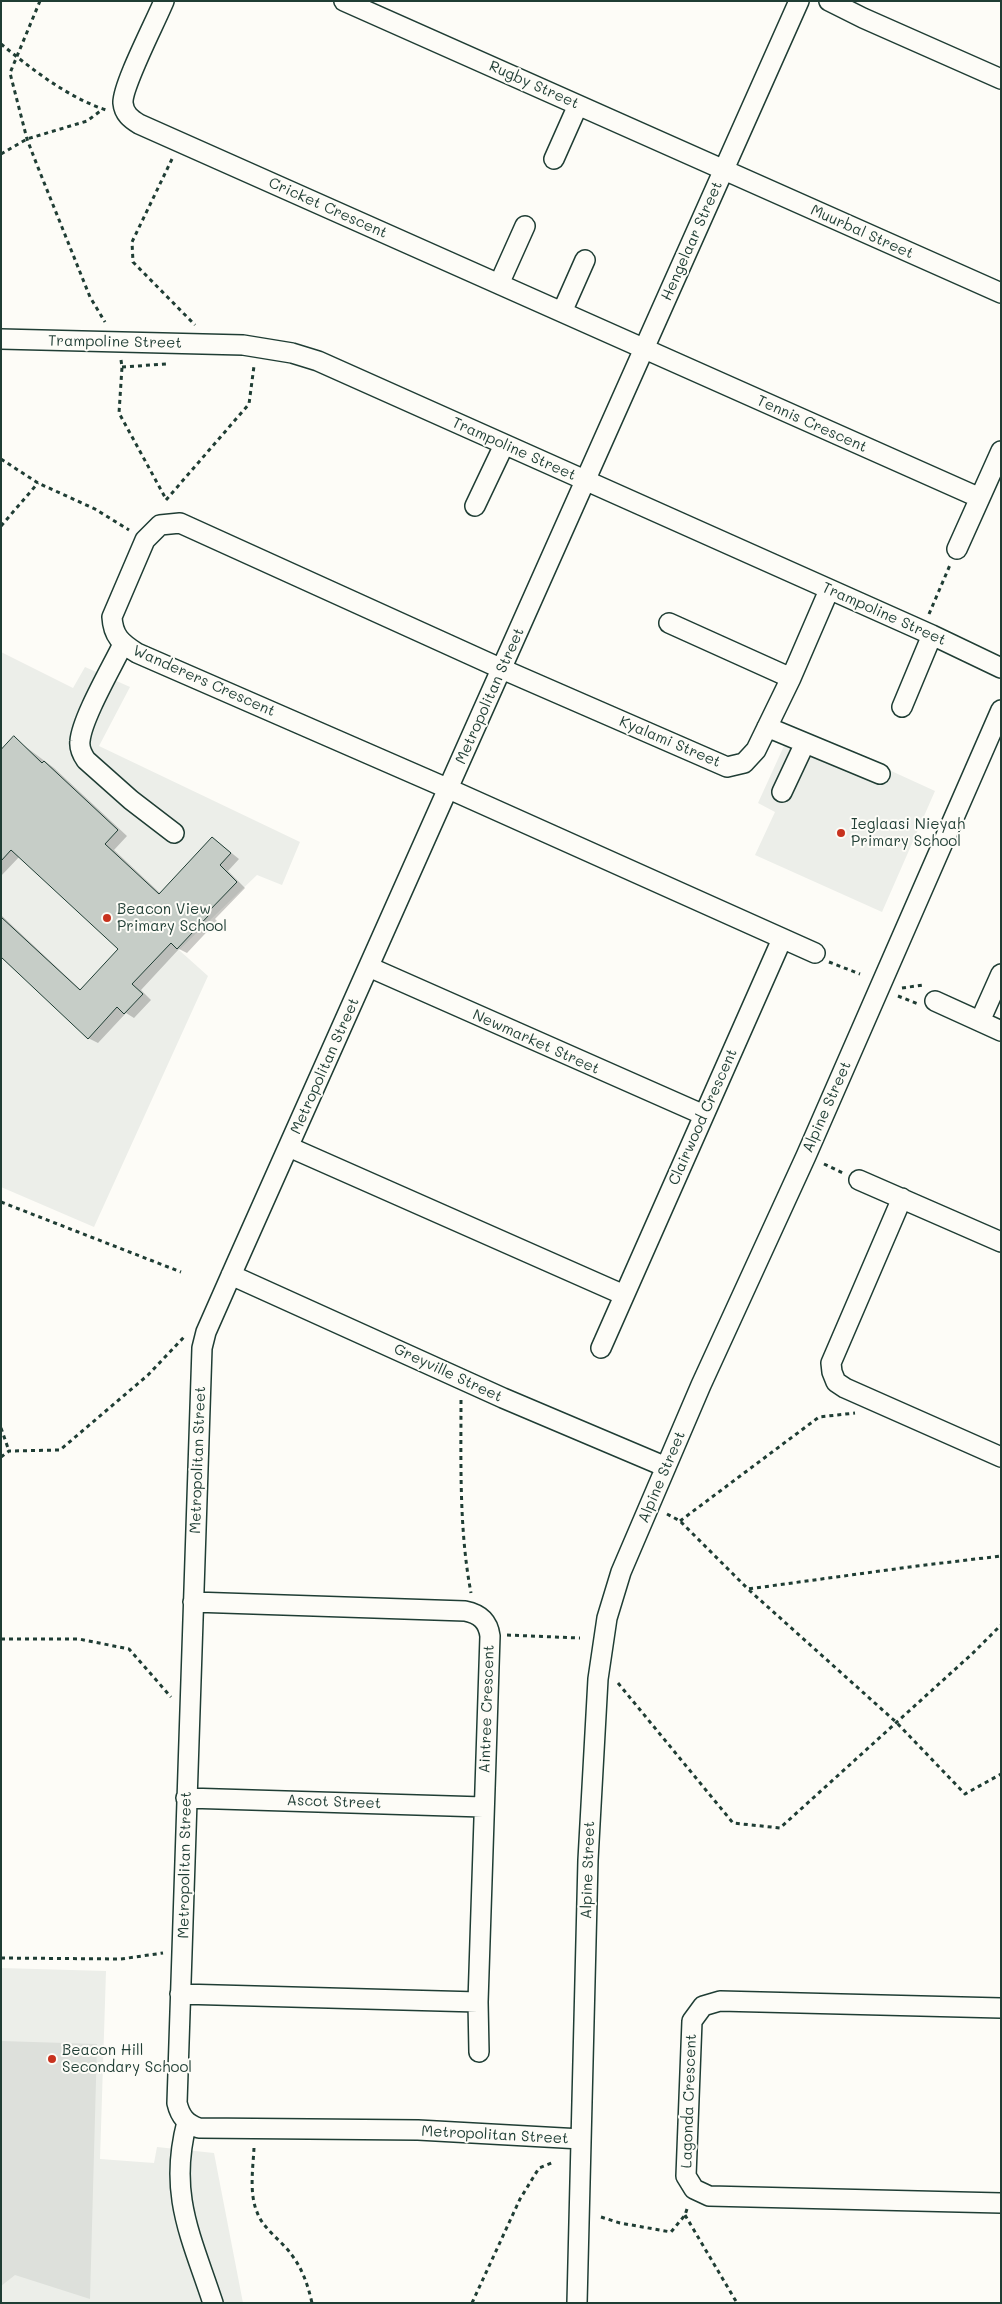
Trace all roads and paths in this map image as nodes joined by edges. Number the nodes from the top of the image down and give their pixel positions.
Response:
1 (40, 1) edge
2 (164, 1) edge
3 (344, 1) edge
4 (799, 1) edge
5 (829, 1) edge
6 (1, 44) edge
7 (16, 56) junction
8 (1001, 79) edge
9 (578, 105) junction
10 (104, 109) junction
11 (127, 116) junction
12 (27, 139) junction
13 (180, 142) junction
14 (1, 154) edge
15 (554, 159) dead end
16 (723, 170) junction
17 (525, 226) dead end
18 (584, 260) dead end
19 (499, 284) junction
20 (1001, 293) edge
21 (562, 312) junction
22 (196, 327) dead end
23 (1, 339) edge
24 (117, 343) junction
25 (257, 348) junction
26 (644, 348) junction
27 (169, 364) dead end
28 (122, 367) junction
29 (504, 445) junction
30 (1001, 451) edge
31 (1, 459) edge
32 (584, 480) junction
33 (38, 483) junction
34 (980, 498) junction
35 (475, 506) dead end
36 (1, 526) edge
37 (145, 540) junction
38 (954, 556) joint
39 (829, 590) junction
40 (929, 614) dead end
41 (669, 623) dead end
42 (932, 635) junction
43 (123, 644) junction
44 (1001, 668) edge
45 (502, 669) junction
46 (791, 678) junction
47 (902, 707) dead end
48 (1001, 710) edge
49 (767, 727) junction
50 (805, 743) junction
51 (880, 774) dead end
52 (449, 788) junction
53 (782, 792) dead end
54 (174, 833) dead end
55 (782, 939) junction
56 (821, 957) joint
57 (369, 967) junction
58 (860, 974) dead end
59 (1001, 974) edge
60 (935, 1001) dead end
61 (980, 1021) junction
62 (1001, 1031) edge
63 (704, 1115) junction
64 (289, 1147) junction
65 (859, 1180) dead end
66 (902, 1198) junction
67 (1, 1202) edge
68 (1001, 1242) edge
69 (181, 1272) dead end
70 (231, 1276) junction
71 (624, 1295) junction
72 (190, 1331) dead end
73 (601, 1348) dead end
74 (460, 1394) dead end
75 (856, 1413) dead end
76 (1, 1428) edge
77 (8, 1451) junction
78 (1, 1457) edge
79 (1001, 1457) edge
80 (666, 1467) junction
81 (667, 1514) dead end
82 (680, 1521) junction
83 (1001, 1556) edge
84 (748, 1589) junction
85 (194, 1602) junction
86 (472, 1602) dead end
87 (1001, 1625) edge
88 (499, 1635) dead end
89 (580, 1638) dead end
90 (1, 1639) edge
91 (618, 1683) dead end
92 (189, 1717) junction
93 (896, 1722) junction
94 (1001, 1774) edge
95 (186, 1798) junction
96 (483, 1807) junction
97 (183, 1950) junction
98 (1, 1958) edge
99 (180, 1994) junction
100 (478, 2002) junction
101 (1001, 2008) edge
102 (480, 2052) dead end
103 (187, 2122) junction
104 (254, 2130) junction
105 (581, 2139) junction
106 (554, 2162) dead end
107 (694, 2189) junction
108 (1001, 2203) edge
109 (685, 2215) junction
110 (602, 2217) dead end
111 (213, 2303) edge
112 (312, 2303) edge
113 (472, 2303) edge
114 (577, 2303) edge
115 (737, 2303) edge

1 - 7 path
2 - 11 street
3 - 9 street, Rugby Street
4 - 16 street, Hengelaar Street
5 - 8 street
6 - 7 path
7 - 10 path
7 - 12 path
9 - 15 street
9 - 16 street, Rugby Street
10 - 11 path
10 - 12 path
11 - 13 street, Cricket Crescent
12 - 14 path
12 - 24 path
13 - 19 street, Cricket Crescent
13 - 22 path
16 - 20 street, Muurbal Street
16 - 26 street, Hengelaar Street
17 - 19 street
18 - 21 street
19 - 21 street, Cricket Crescent
21 - 26 street, Cricket Crescent
23 - 24 street, Trampoline Street
24 - 25 street, Trampoline Street
24 - 28 path
25 - 28 path
25 - 29 street, Trampoline Street
26 - 32 street, Hengelaar Street
26 - 34 street, Tennis Crescent
27 - 28 path
29 - 32 street, Trampoline Street
29 - 35 street
30 - 34 street
31 - 33 path
32 - 39 street, Trampoline Street
32 - 45 street, Metropolitan Street
33 - 36 path
33 - 37 path
34 - 38 street
37 - 43 street, Wanderers Crescent
37 - 45 street, Wanderers Crescent
38 - 40 path
39 - 42 street, Trampoline Street
39 - 46 street, Kyalami Street
41 - 46 street
42 - 44 street, Trampoline Street
42 - 47 street
43 - 52 street, Wanderers Crescent
43 - 54 street
45 - 49 street, Kyalami Street
45 - 52 street, Metropolitan Street
46 - 49 street, Kyalami Street
48 - 80 street, Alpine Street
49 - 50 street
50 - 51 street
50 - 53 street
52 - 55 street
52 - 57 street, Metropolitan Street
55 - 56 street
55 - 63 street, Clairwood Crescent
56 - 58 path
57 - 63 street, Newmarket Street
57 - 64 street, Metropolitan Street
59 - 61 street
60 - 61 street
61 - 62 street
63 - 71 street, Clairwood Crescent
64 - 70 street, Metropolitan Street
64 - 71 street
65 - 66 street
66 - 68 street
66 - 79 street
67 - 69 path
70 - 80 street, Greyville Street
70 - 85 street, Metropolitan Street
71 - 73 street, Clairwood Crescent
72 - 77 path
74 - 86 path
75 - 82 path
76 - 77 path
77 - 78 path
80 - 105 street, Alpine Street
81 - 82 path
82 - 84 path
83 - 84 path
84 - 93 path
85 - 92 street, Metropolitan Street
85 - 96 street, Aintree Crescent
87 - 93 path
88 - 89 path
90 - 92 path
91 - 93 path
92 - 95 street, Metropolitan Street
93 - 94 path
95 - 96 street, Ascot Street
95 - 97 street, Metropolitan Street
96 - 100 street, Aintree Crescent
97 - 98 path
97 - 99 street, Metropolitan Street
99 - 100 street
99 - 103 street, Metropolitan Street
100 - 102 street, Aintree Crescent
101 - 107 street, Lagonda Crescent
103 - 104 street, Metropolitan Street
103 - 111 street
104 - 105 street, Metropolitan Street
104 - 112 path
105 - 114 street, Alpine Street
106 - 113 path
107 - 108 street, Lagonda Crescent
107 - 109 path
109 - 110 path
109 - 115 path

